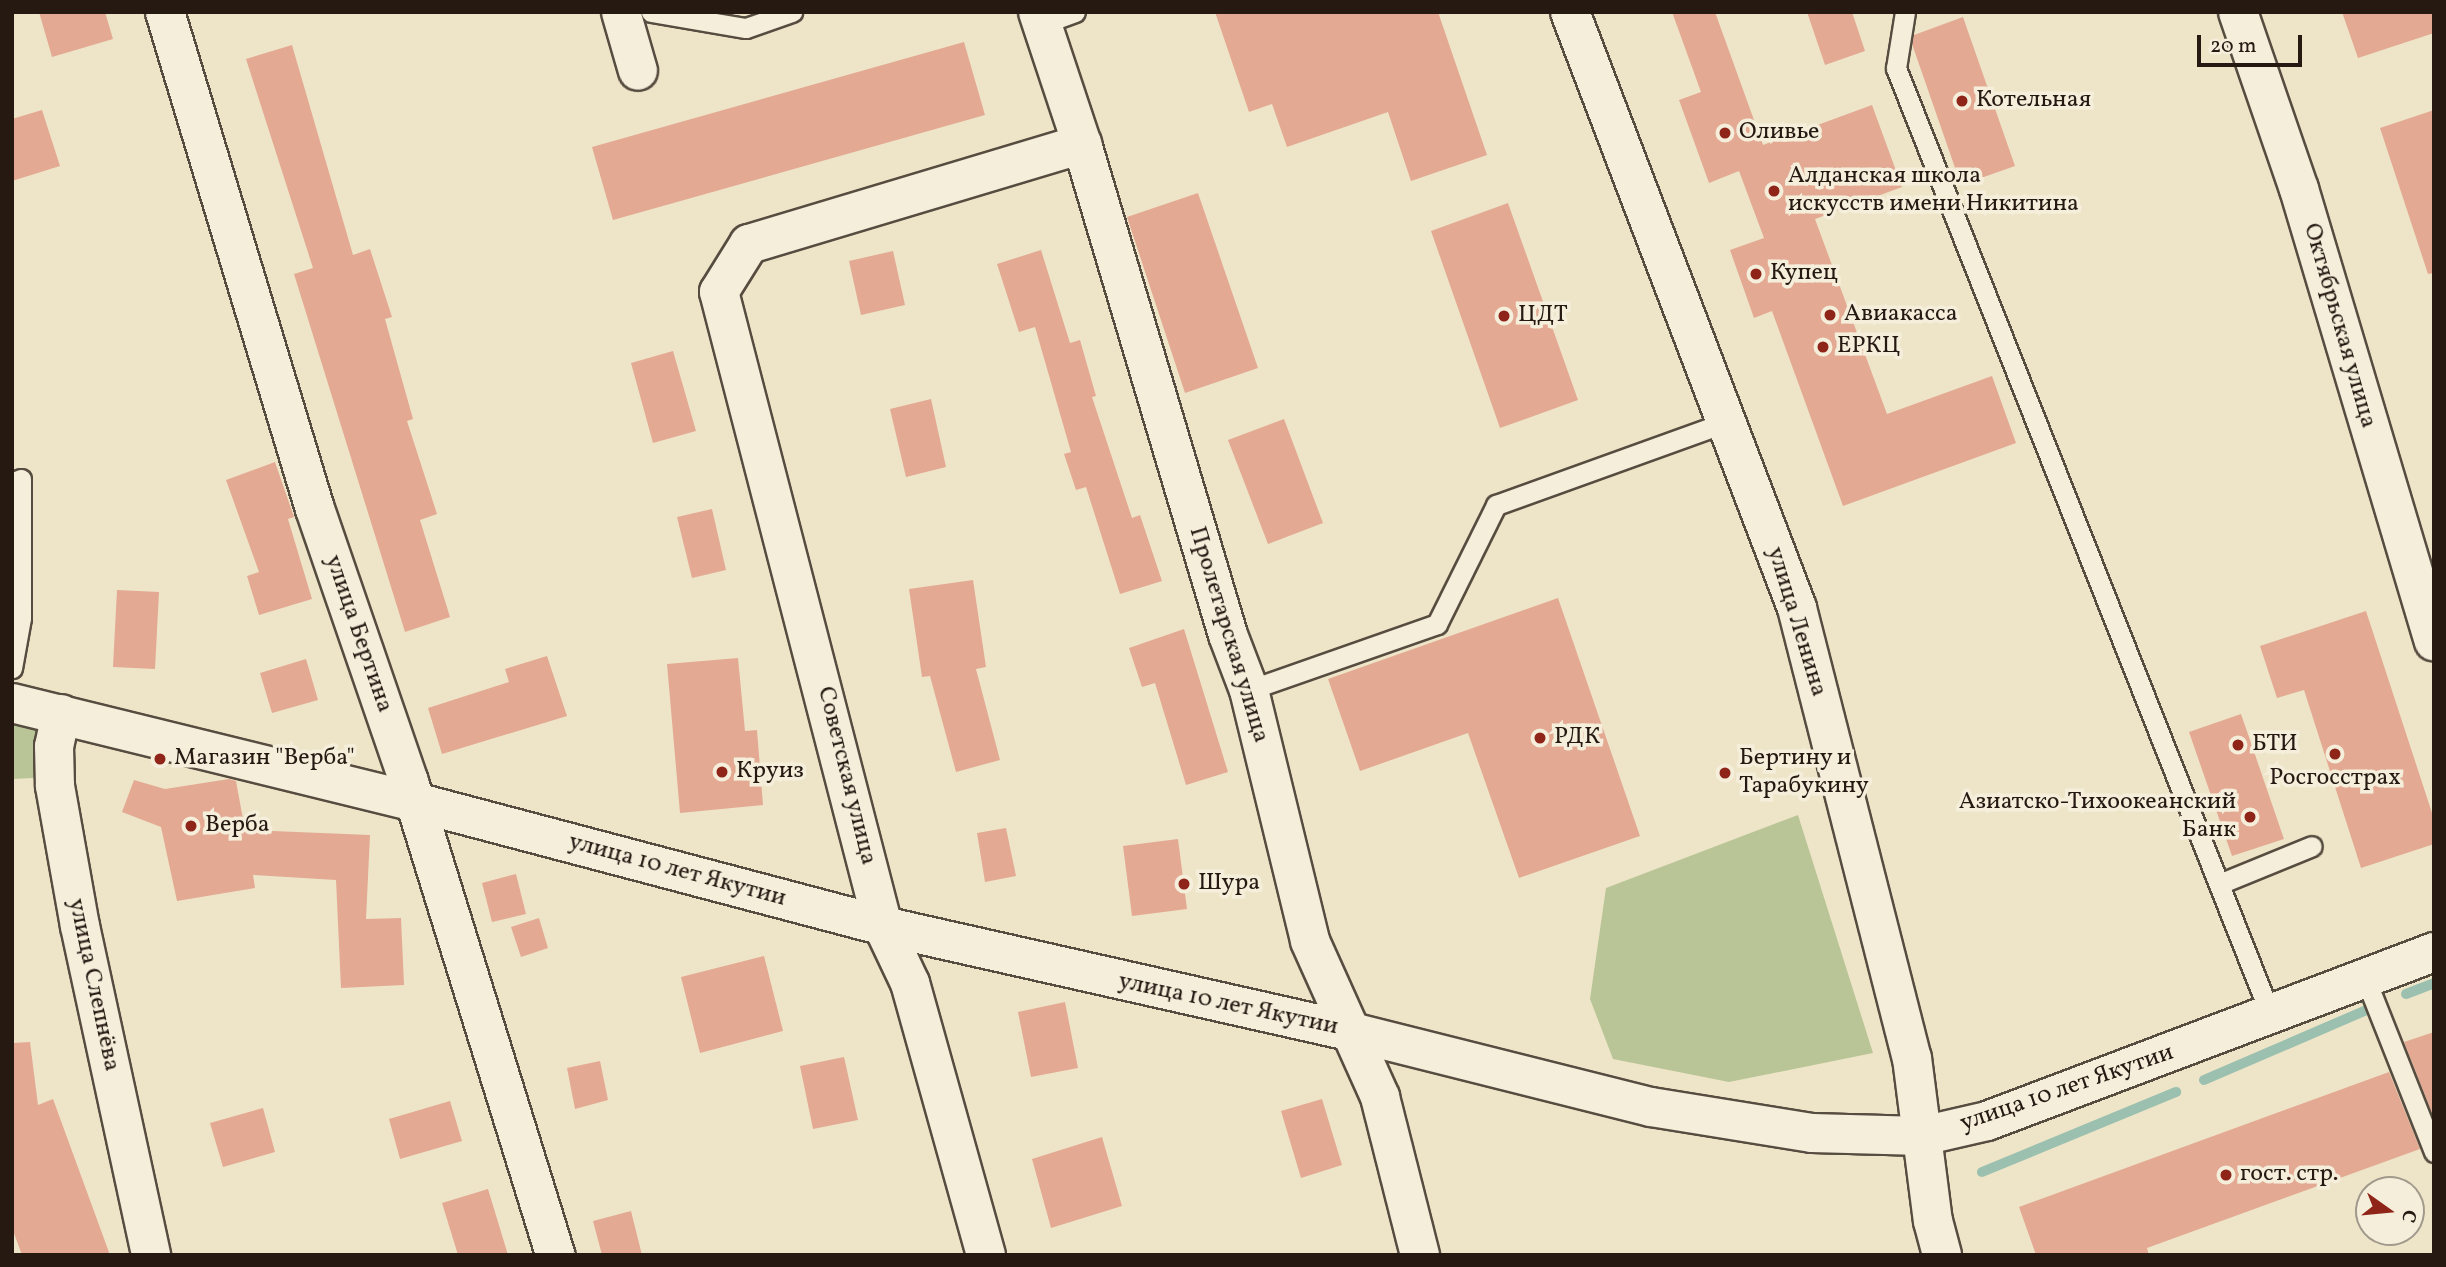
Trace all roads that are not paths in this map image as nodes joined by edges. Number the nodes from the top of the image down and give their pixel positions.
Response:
1 (165, 12) edge
2 (621, 12) edge
3 (651, 12) edge
4 (792, 12) edge
5 (1570, 12) edge
6 (1905, 12) edge
7 (2238, 12) edge
8 (1051, 16) edge
9 (638, 71) dead end
10 (1082, 144) junction
11 (1726, 422) junction
12 (12, 482) edge
13 (2434, 641) edge
14 (12, 668) edge
15 (1249, 690) junction
16 (12, 703) edge
17 (61, 714) junction
18 (415, 802) junction
19 (2312, 846) dead end
20 (2219, 884) junction
21 (883, 926) junction
22 (2434, 952) edge
23 (2366, 980) junction
24 (2271, 1016) junction
25 (1348, 1031) junction
26 (1922, 1136) junction
27 (2434, 1152) edge
28 (151, 1255) edge
29 (555, 1255) edge
30 (986, 1255) edge
31 (1420, 1255) edge
32 (1942, 1255) edge

1 - 18 street, улица Бертина
2 - 9 street
3 - 4 lane
5 - 11 street, улица Ленина
6 - 20 lane
7 - 13 street, Октябрьская улица
8 - 10 street, Пролетарская улица
10 - 15 street, Пролетарская улица
10 - 21 street, Советская улица
11 - 15 lane
11 - 26 street, улица Ленина
12 - 14 lane
15 - 25 street, Пролетарская улица
16 - 17 street, улица 10 лет Якутии
17 - 18 street, улица 10 лет Якутии
17 - 28 street, улица Слепнёва
18 - 21 street, улица 10 лет Якутии
18 - 29 street, улица Бертина
19 - 20 lane
20 - 24 lane
21 - 25 street, улица 10 лет Якутии
21 - 30 street, Советская улица
22 - 23 street, улица 10 лет Якутии
23 - 24 street, улица 10 лет Якутии
23 - 27 lane
24 - 26 street, улица 10 лет Якутии
25 - 26 street, улица 10 лет Якутии
25 - 31 street, Пролетарская улица
26 - 32 street, улица Ленина

